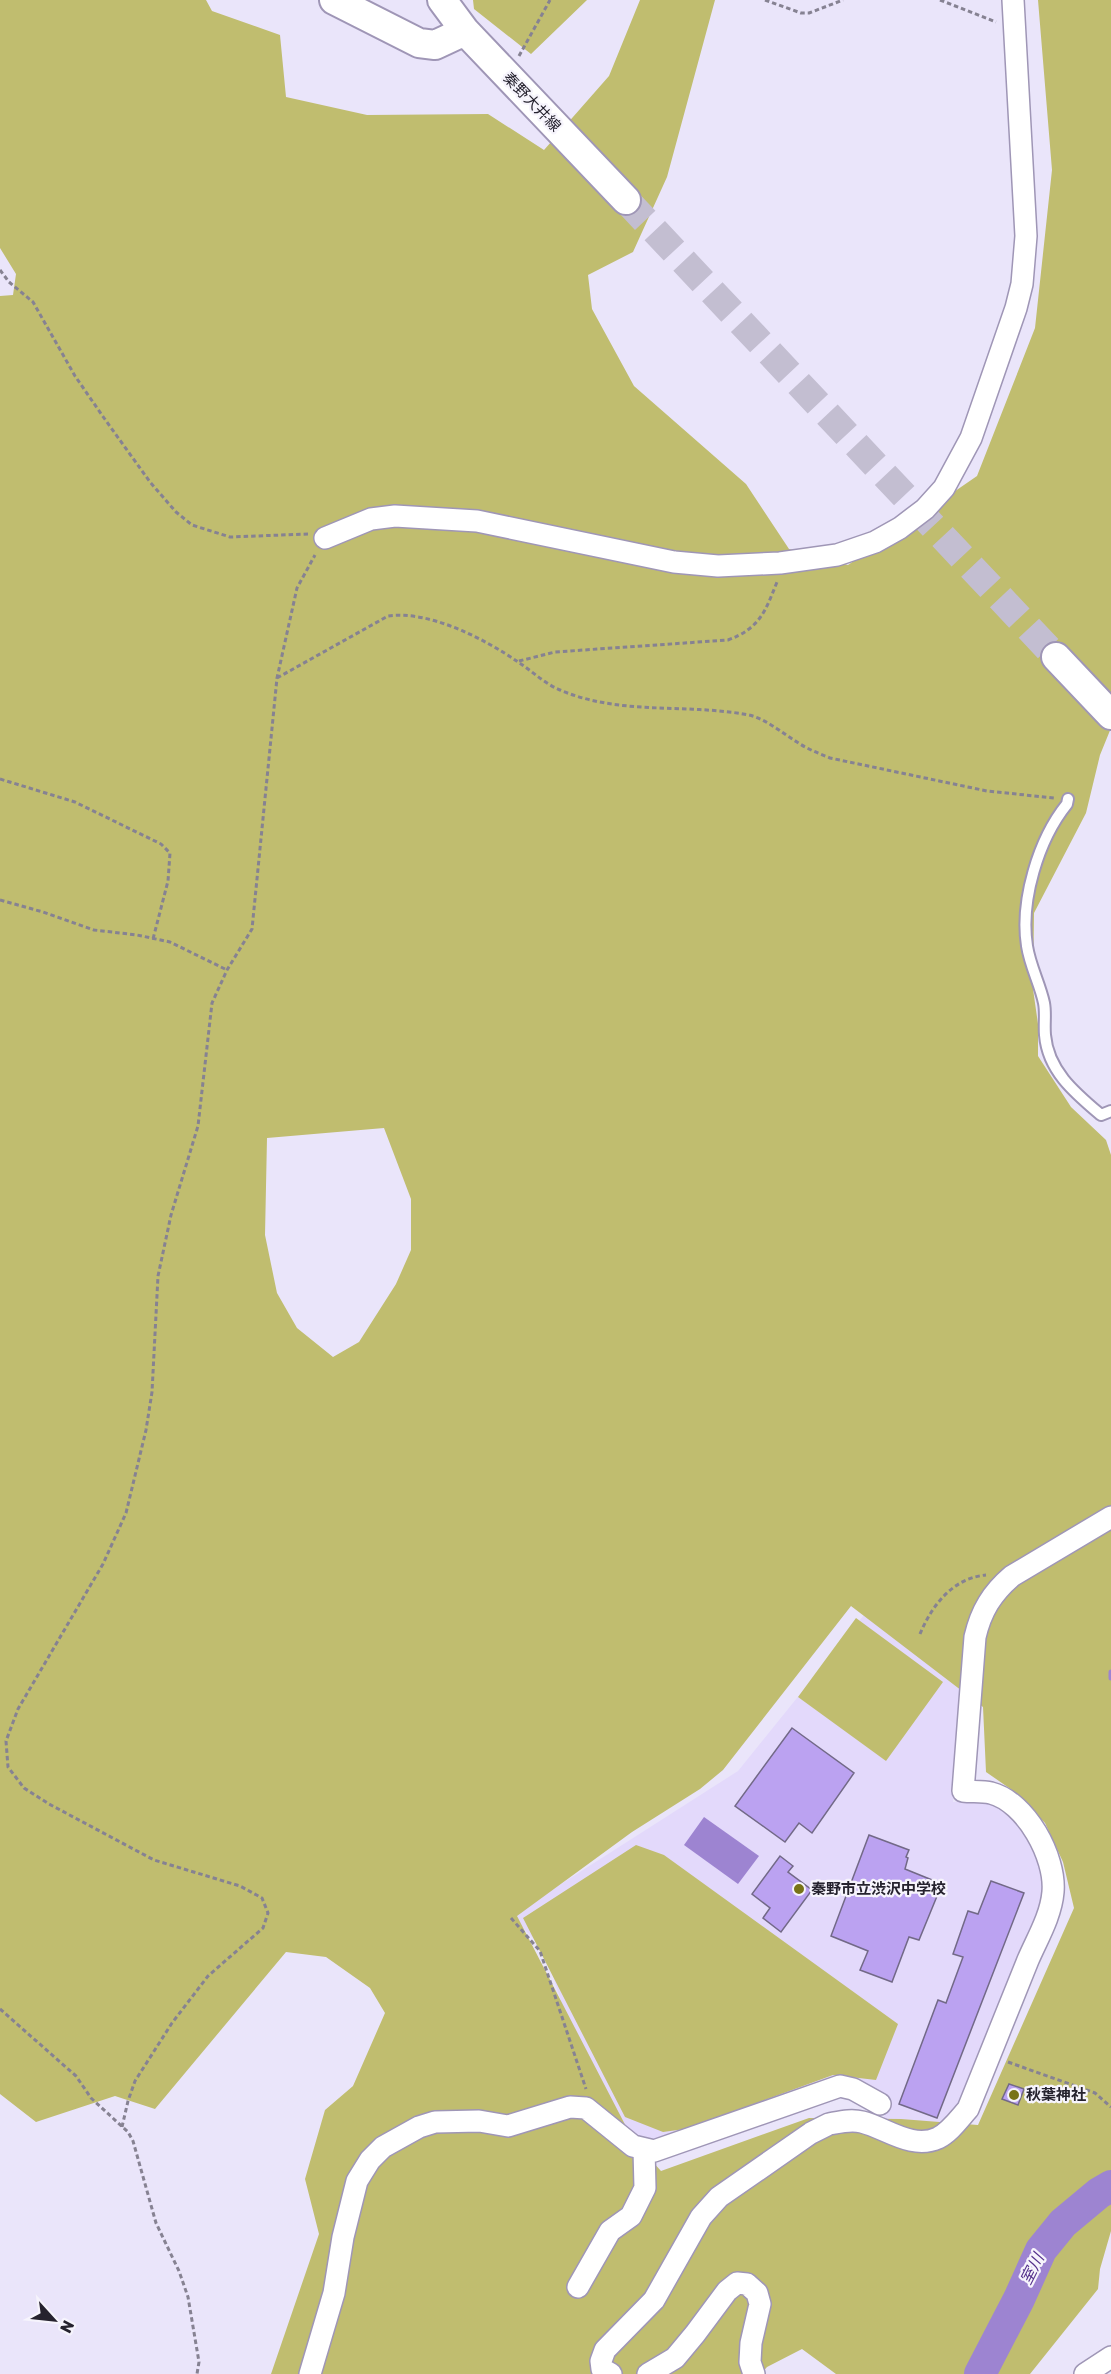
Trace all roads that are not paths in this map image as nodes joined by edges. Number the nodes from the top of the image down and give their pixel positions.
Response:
1 (334, 0) edge
2 (442, 0) edge
3 (1013, 0) edge
4 (465, 31) junction
5 (626, 200) tunnel mouth
6 (325, 538) road end
7 (1056, 657) tunnel mouth
8 (1111, 715) edge
9 (1068, 799) road end
10 (1111, 1111) edge
11 (1111, 1517) edge
12 (870, 2125) junction
13 (644, 2149) junction
14 (578, 2287) dead end
15 (1111, 2357) edge
16 (310, 2374) edge
17 (611, 2374) edge
18 (648, 2374) edge
19 (754, 2374) edge
20 (1085, 2374) edge

1 - 4 main road
2 - 4 main road, 秦野大井線
3 - 6 street
4 - 5 main road, 秦野大井線
7 - 8 main road
9 - 10 lane
11 - 12 street
12 - 13 street
12 - 17 street
13 - 14 street
13 - 16 street
15 - 20 street
18 - 19 street

